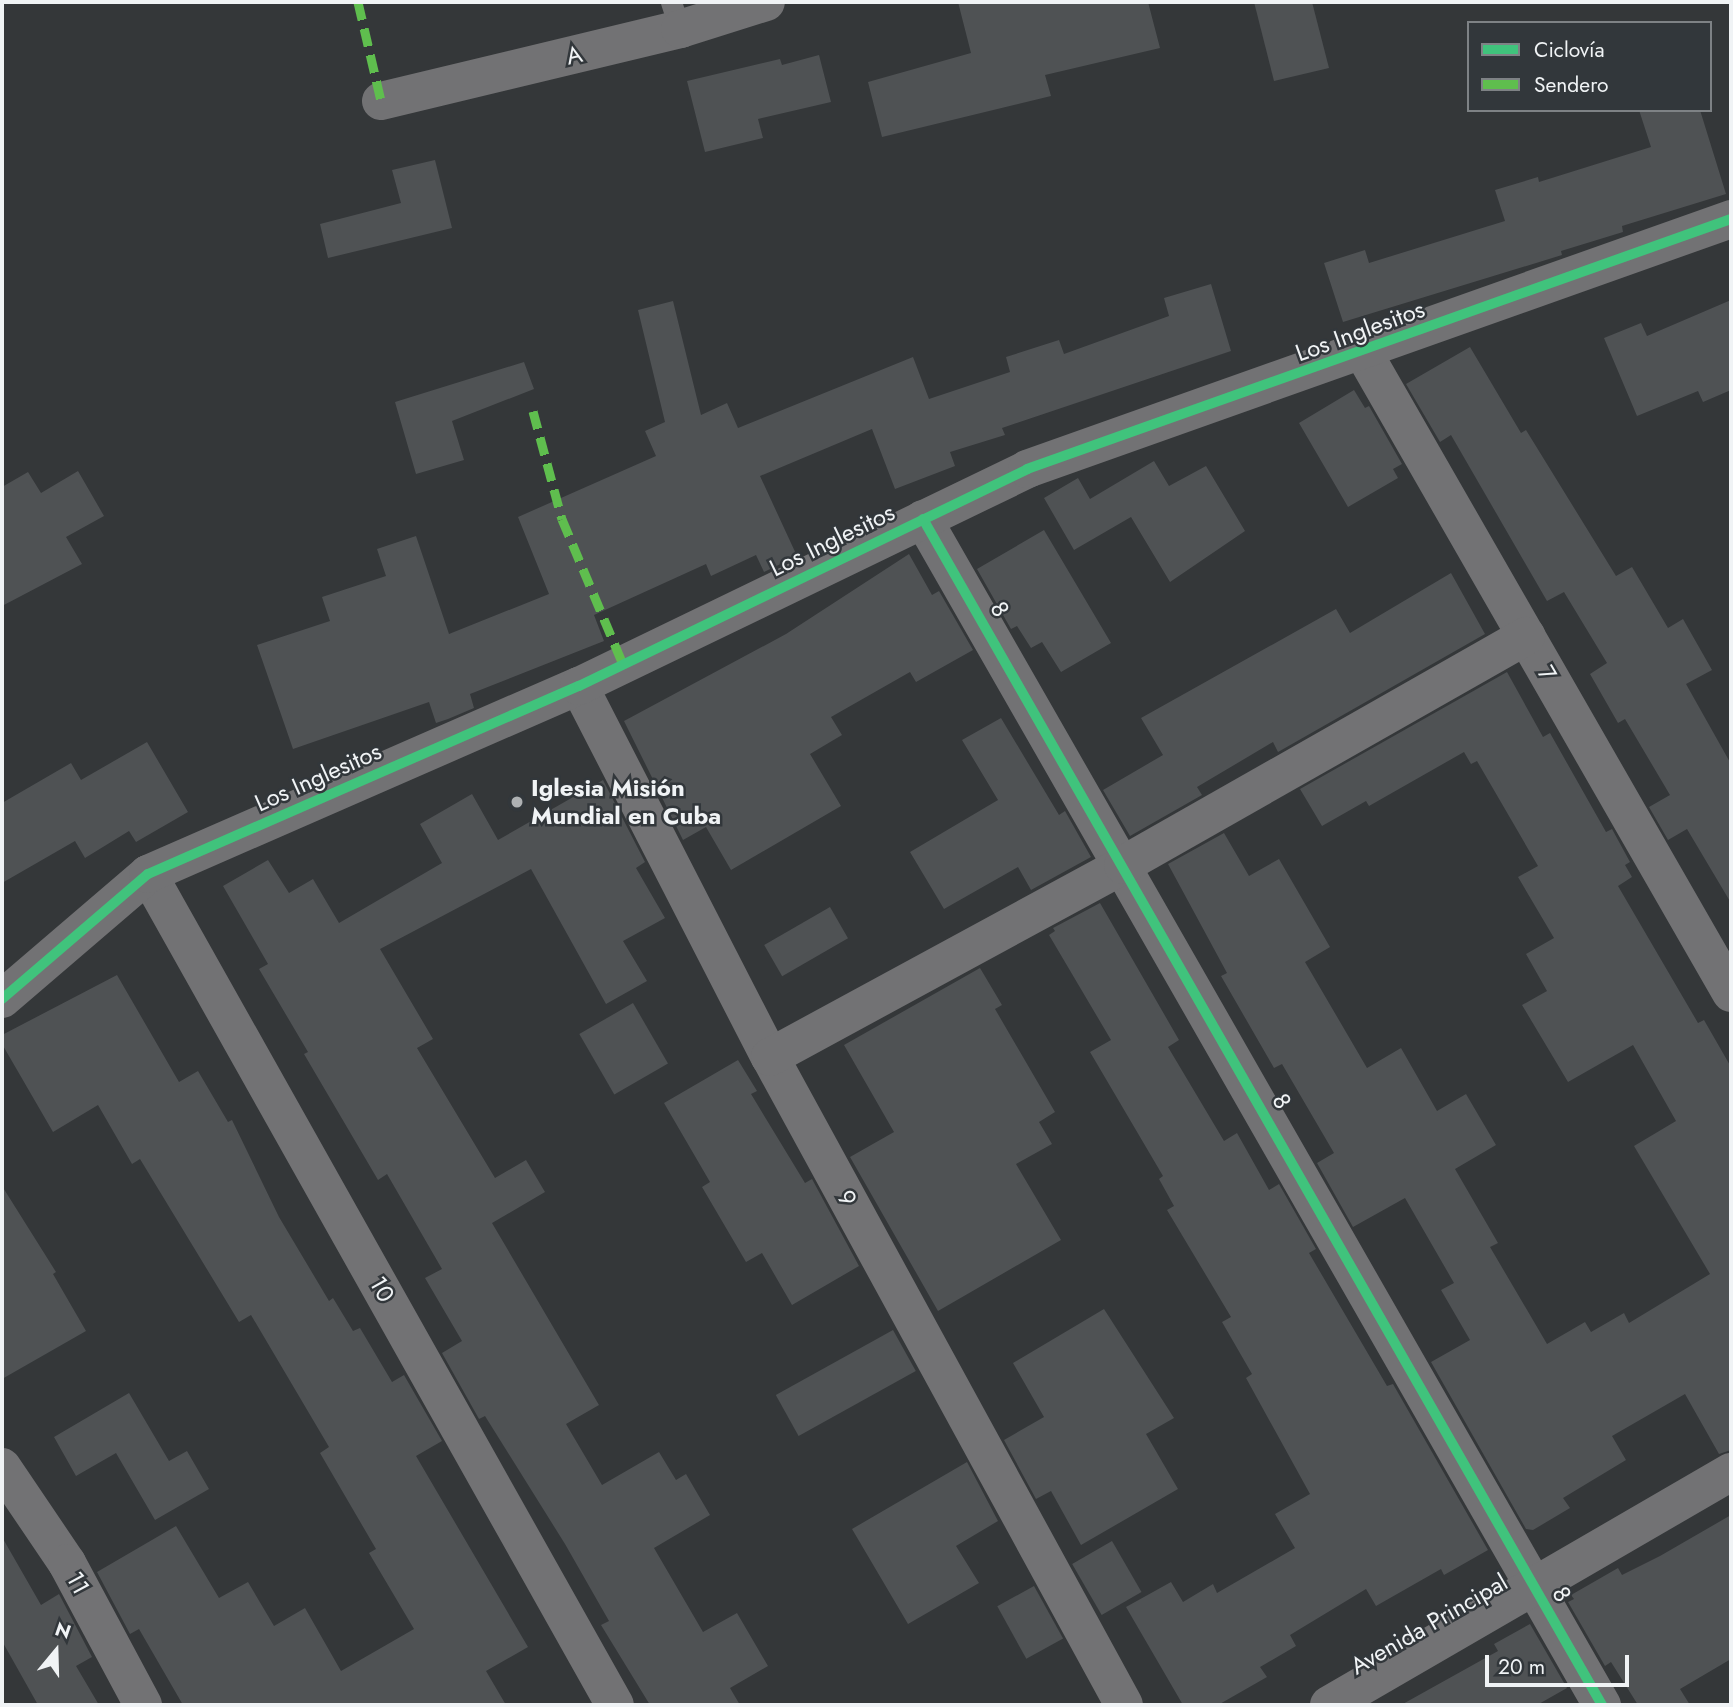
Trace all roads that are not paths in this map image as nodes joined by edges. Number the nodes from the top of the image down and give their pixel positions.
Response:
1 (766, 2) edge
2 (676, 16) edge
3 (381, 101) dead end
4 (1731, 219) edge
5 (1363, 352) junction
6 (923, 519) junction
7 (1526, 636) junction
8 (579, 686) junction
9 (1123, 865) junction
10 (148, 874) junction
11 (1731, 993) edge
12 (2, 999) edge
13 (770, 1057) junction
14 (2, 1467) edge
15 (1731, 1472) edge
16 (1535, 1587) junction
17 (143, 1705) edge
18 (615, 1705) edge
19 (1124, 1705) edge
20 (1329, 1705) edge
21 (1602, 1705) edge

1 - 2 street, A
2 - 3 street, A
4 - 5 street, Los Inglesitos
5 - 6 street, Los Inglesitos
5 - 7 street, 7
6 - 8 street, Los Inglesitos
6 - 9 street, 8
7 - 9 street
7 - 11 street, 7
8 - 10 street, Los Inglesitos
8 - 13 street, 9
9 - 13 street
9 - 16 street, 8
10 - 12 street, Los Inglesitos
10 - 18 street, 10
13 - 19 street, 9
14 - 17 street, 11
15 - 16 street, Avenida Principal
16 - 20 street, Avenida Principal
16 - 21 street, 8

